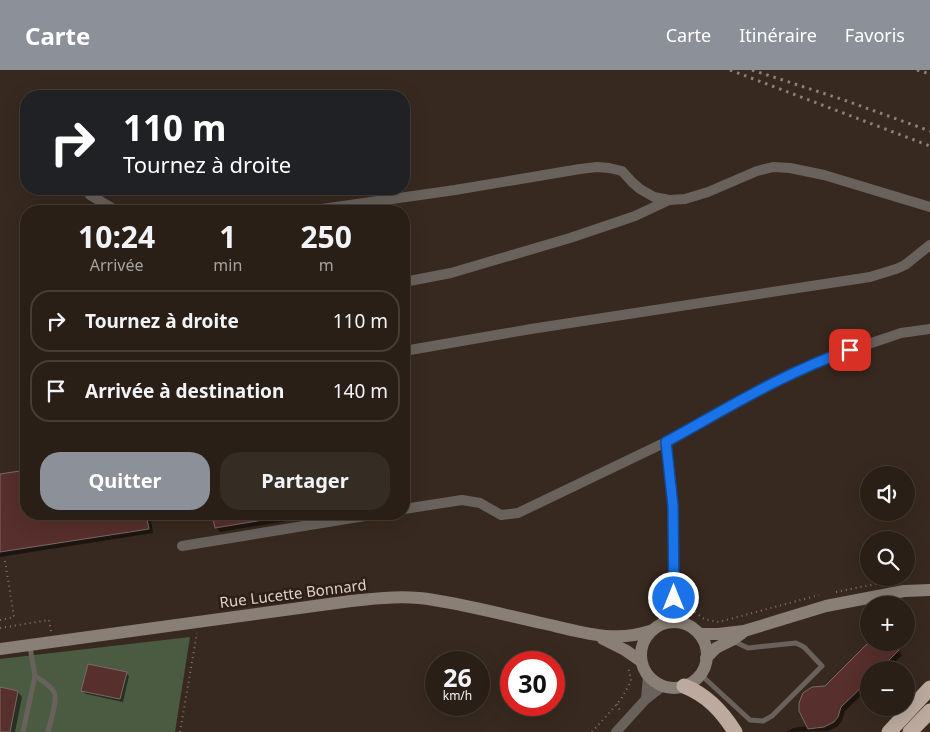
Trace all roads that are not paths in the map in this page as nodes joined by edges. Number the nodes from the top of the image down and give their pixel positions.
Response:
1 (90, 195) dead end
2 (669, 200) junction
3 (107, 205) edge
4 (350, 205) edge
5 (930, 207) edge
6 (930, 245) edge
7 (410, 281) edge
8 (930, 329) edge
9 (410, 350) edge
10 (666, 442) junction
11 (410, 508) edge
12 (340, 520) edge
13 (182, 546) dead end
14 (930, 590) edge
15 (674, 598) junction
16 (662, 624) junction
17 (684, 624) junction
18 (650, 631) junction
19 (744, 631) junction
20 (589, 634) junction
21 (700, 634) junction
22 (732, 640) junction
23 (30, 645) junction
24 (0, 649) edge
25 (706, 658) junction
26 (641, 661) junction
27 (700, 674) junction
28 (35, 676) junction
29 (648, 676) junction
30 (663, 686) junction
31 (684, 686) junction
32 (930, 688) edge
33 (646, 699) junction
34 (930, 711) edge
35 (24, 732) edge
36 (48, 732) edge
37 (616, 732) edge
38 (735, 732) edge
39 (890, 732) edge
40 (910, 732) edge

1 - 3 street
2 - 4 street
2 - 5 street
2 - 7 street
6 - 9 street
8 - 10 street
10 - 11 street
10 - 15 street
12 - 13 street
14 - 19 street
15 - 16 street
15 - 17 street
16 - 17 street
16 - 18 street
17 - 21 street
18 - 20 street, Rue Lucette Bonnard
18 - 26 street
19 - 21 street
19 - 22 street
20 - 23 street, Rue Lucette Bonnard
20 - 26 street, Rue Lucette Bonnard
21 - 25 street
22 - 25 street
22 - 27 lane
23 - 24 street, Rue Lucette Bonnard
23 - 28 lane
25 - 27 street
26 - 29 street
27 - 31 street
28 - 35 lane
28 - 36 lane
29 - 30 street
29 - 33 street
30 - 31 street
30 - 33 street
31 - 38 highway
32 - 39 highway
33 - 37 street
34 - 40 highway

